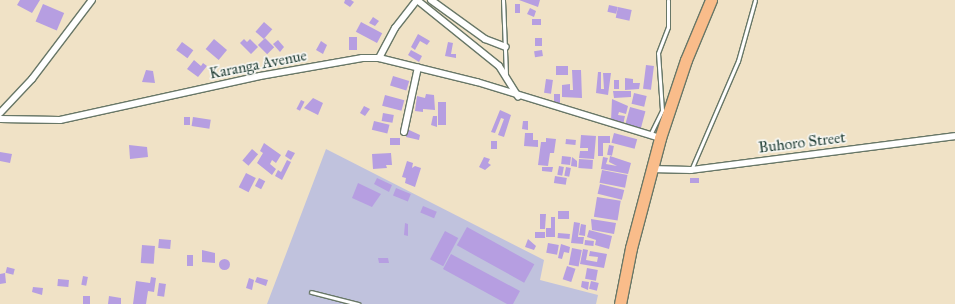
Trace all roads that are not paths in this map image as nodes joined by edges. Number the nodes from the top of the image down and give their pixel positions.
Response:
1 (417, 0) edge
2 (431, 0) edge
3 (503, 0) edge
4 (668, 0) edge
5 (711, 0) edge
6 (755, 0) edge
7 (90, 1) edge
8 (506, 47) junction
9 (379, 58) junction
10 (418, 67) junction
11 (506, 75) junction
12 (518, 97) junction
13 (0, 113) edge
14 (0, 119) edge
15 (404, 132) dead end
16 (655, 136) junction
17 (955, 136) edge
18 (651, 169) junction
19 (691, 170) junction
20 (311, 292) dead end
21 (358, 304) edge
22 (620, 304) edge

1 - 9 street
1 - 11 street
2 - 8 street
3 - 8 lane
4 - 16 lane
5 - 16 highway
6 - 19 lane
7 - 13 street
8 - 11 lane
9 - 10 street, Karanga Avenue
9 - 14 street, Karanga Avenue
10 - 12 street, Karanga Avenue
10 - 15 street
11 - 12 street
12 - 16 street, Karanga Avenue
16 - 18 highway
17 - 19 street, Buhoro Street
18 - 19 street, Buhoro Street
18 - 22 highway
20 - 21 lane

